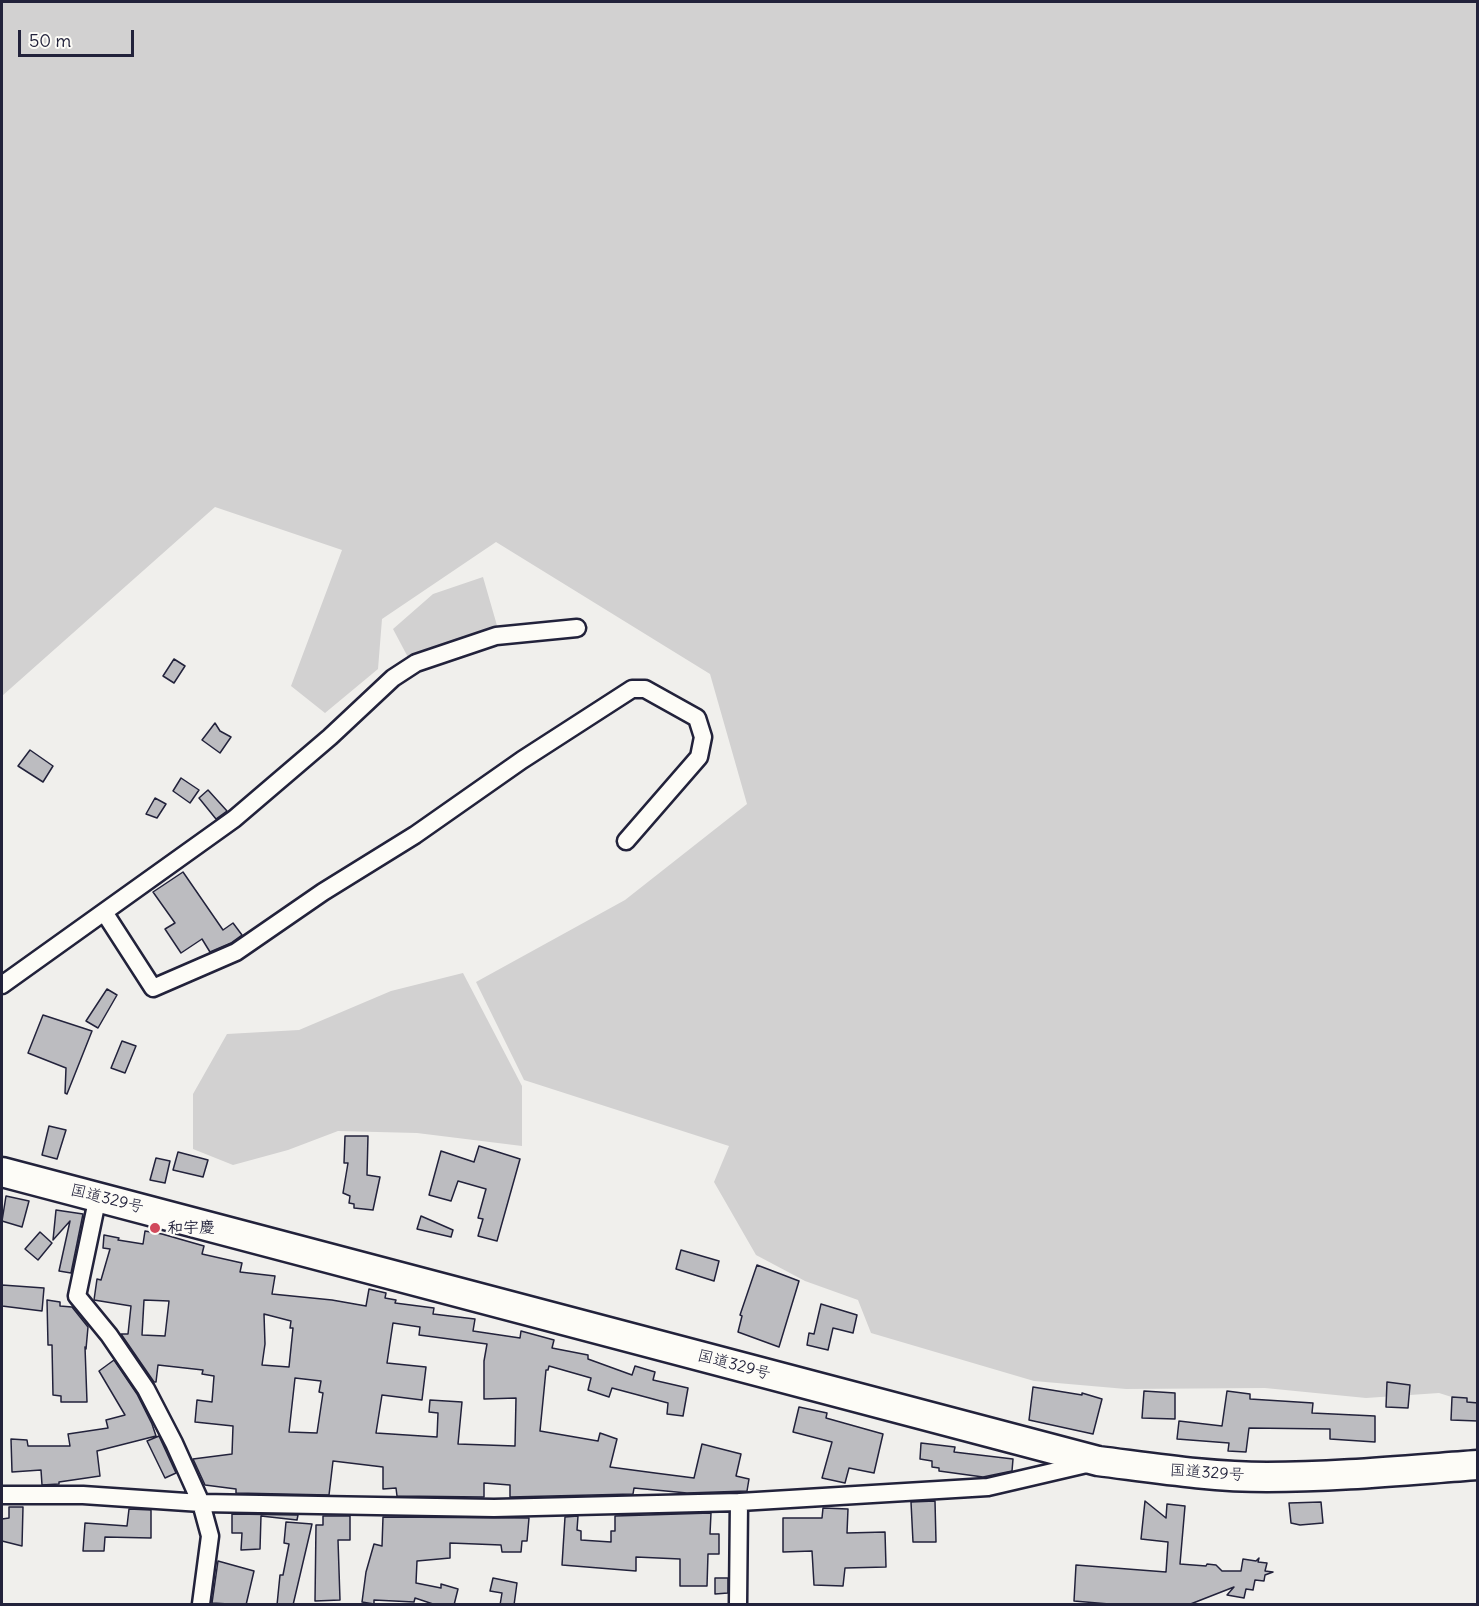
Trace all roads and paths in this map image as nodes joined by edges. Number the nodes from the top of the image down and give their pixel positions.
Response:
1 (577, 628) dead end
2 (626, 841) dead end
3 (104, 912) junction
4 (2, 985) edge
5 (2, 1172) edge
6 (98, 1196) junction
7 (1098, 1461) junction
8 (1478, 1465) edge
9 (2, 1495) edge
10 (745, 1502) junction
11 (201, 1503) junction
12 (201, 1605) edge
13 (738, 1605) edge

1 - 3 street
2 - 3 street
3 - 4 street
5 - 6 highway, 国道329号
6 - 7 highway, 国道329号
6 - 11 street
7 - 8 highway, 国道329号
7 - 10 street
9 - 11 street
10 - 11 street
10 - 13 street
11 - 12 street

